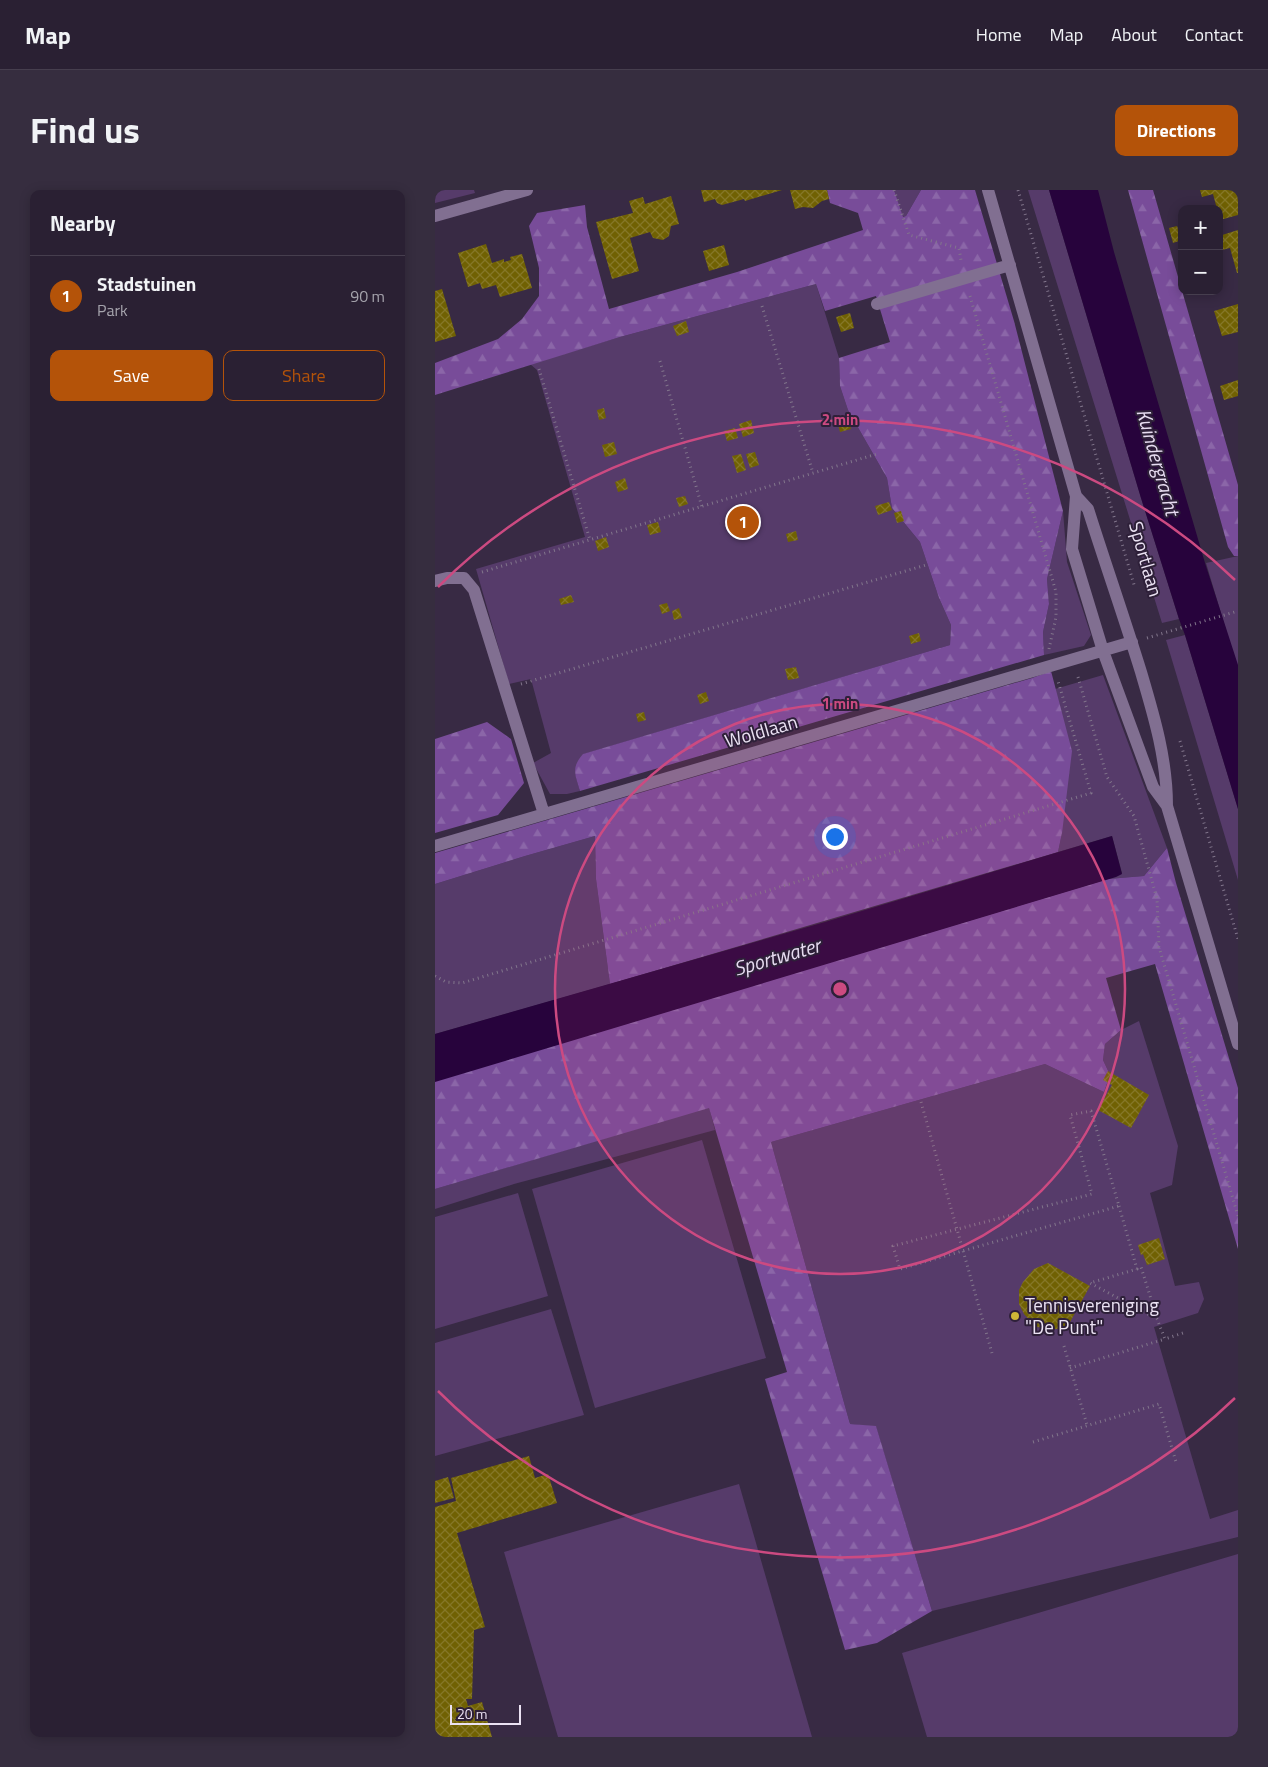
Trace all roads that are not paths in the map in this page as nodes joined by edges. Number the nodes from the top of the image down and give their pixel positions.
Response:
1 (527, 190) edge
2 (988, 190) edge
3 (435, 216) edge
4 (1010, 265) junction
5 (877, 304) dead end
6 (1075, 496) junction
7 (435, 581) edge
8 (1132, 642) junction
9 (1103, 651) junction
10 (1167, 806) junction
11 (544, 814) junction
12 (435, 846) edge
13 (1238, 1044) edge

1 - 3 street
2 - 4 street, Sportlaan
4 - 5 street
4 - 6 street, Sportlaan
6 - 8 street, Sportlaan
6 - 9 street, Sportlaan
7 - 11 street
8 - 9 street, Woldlaan
8 - 10 street, Sportlaan
9 - 10 street, Sportlaan
9 - 11 street, Woldlaan
10 - 13 street, Sportlaan
11 - 12 street, Woldlaan

